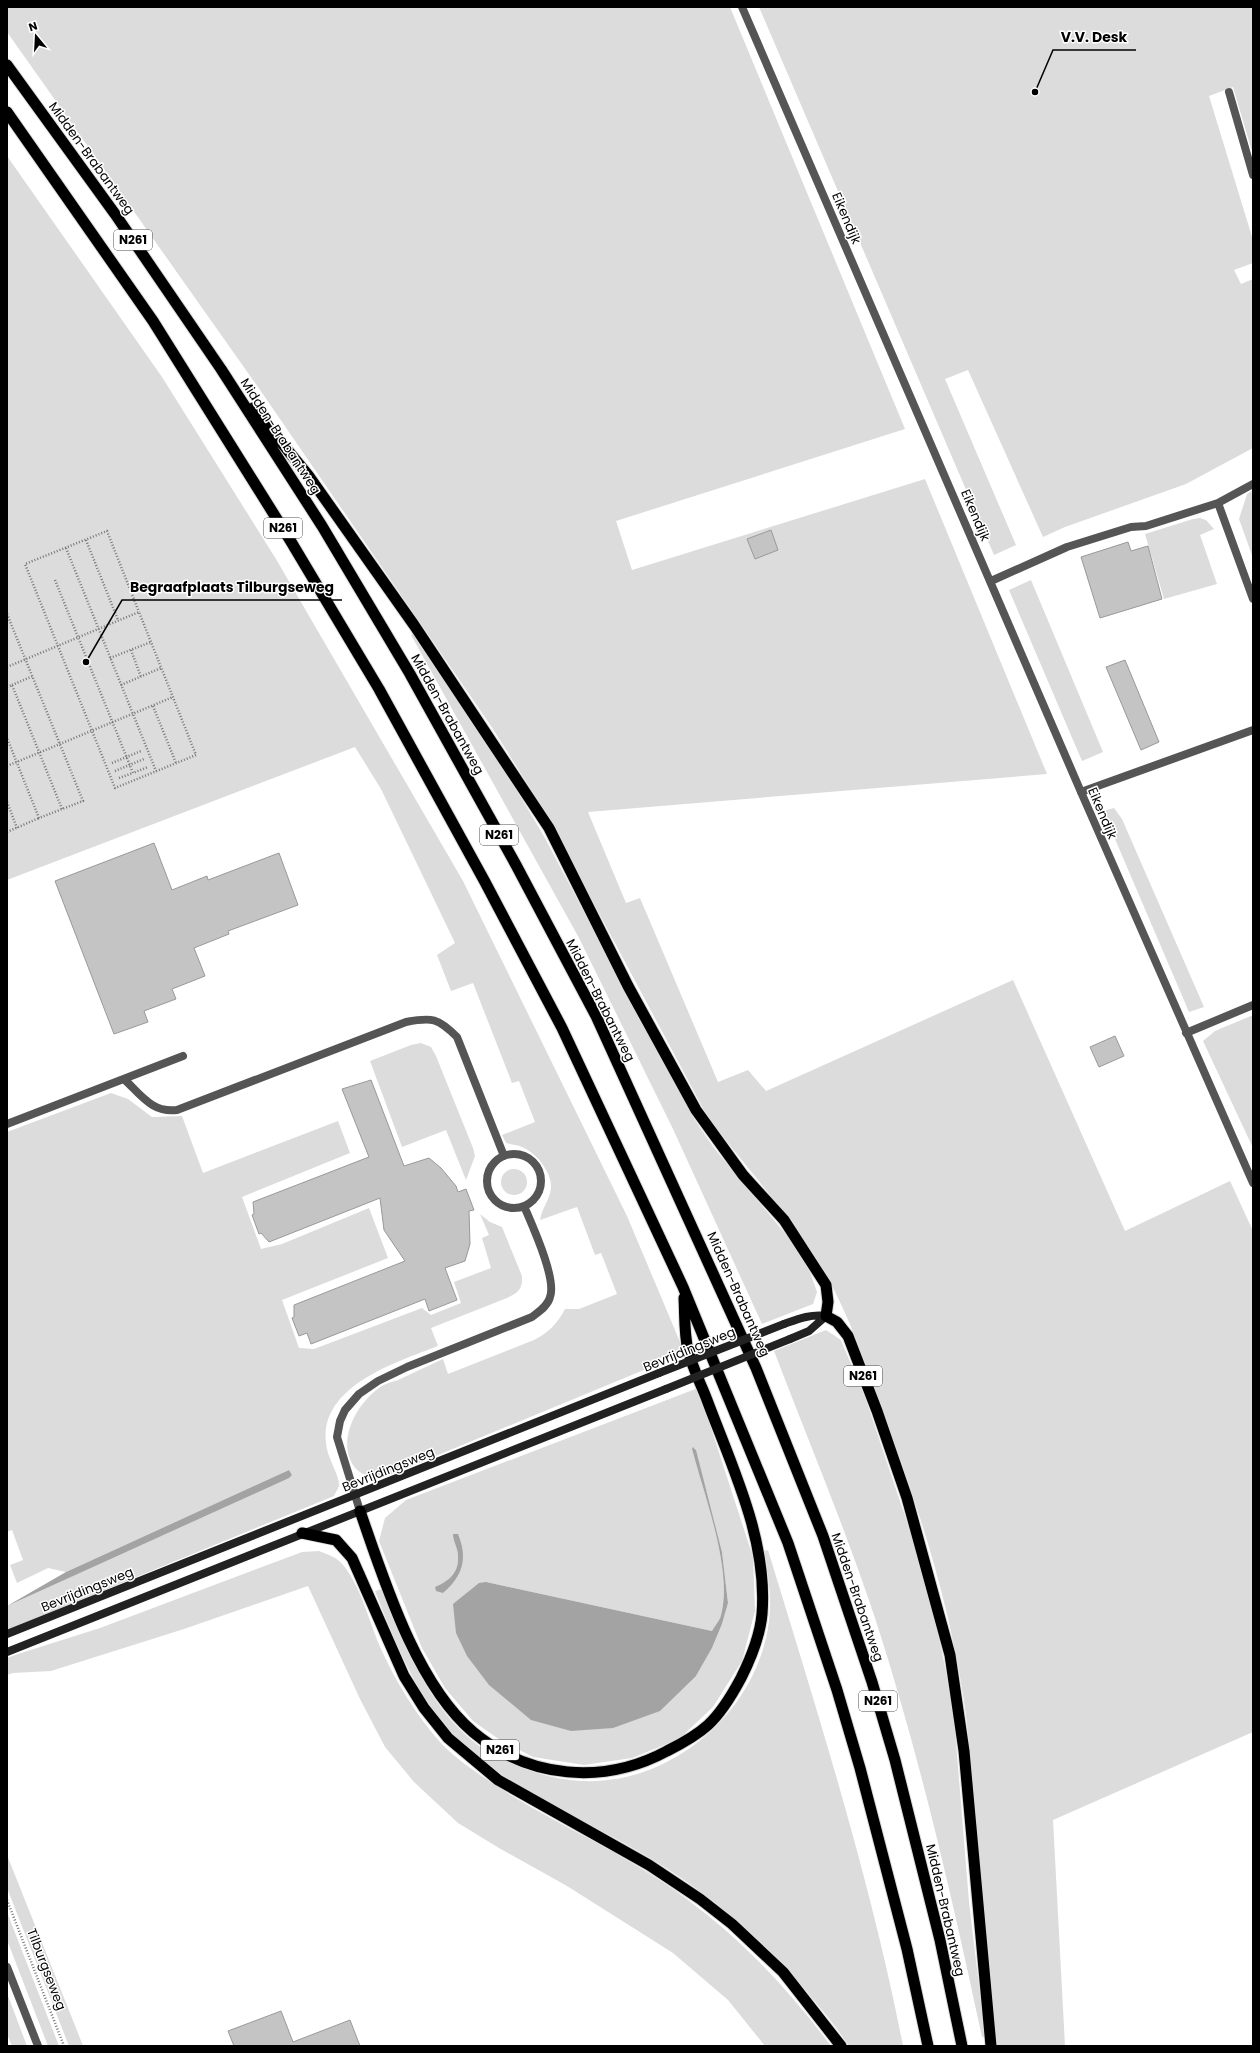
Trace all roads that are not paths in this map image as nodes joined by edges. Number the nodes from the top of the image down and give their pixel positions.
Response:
1 (742, 7) edge
2 (7, 65) edge
3 (1229, 92) dead end
4 (7, 112) edge
5 (1253, 175) edge
6 (221, 369) junction
7 (1253, 484) edge
8 (1218, 503) junction
9 (991, 582) junction
10 (1253, 599) edge
11 (1253, 730) edge
12 (1081, 792) junction
13 (1253, 1005) edge
14 (1186, 1033) junction
15 (183, 1056) dead end
16 (124, 1079) junction
17 (7, 1124) edge
18 (504, 1156) junction
19 (1253, 1183) edge
20 (524, 1206) junction
21 (683, 1287) junction
22 (826, 1316) junction
23 (355, 1495) junction
24 (360, 1511) junction
25 (302, 1533) junction
26 (7, 1634) edge
27 (7, 1652) edge
28 (7, 1967) edge
29 (38, 2046) edge
30 (841, 2046) edge
31 (928, 2046) edge
32 (962, 2046) edge
33 (991, 2046) edge

1 - 9 street, Eikendijk
2 - 6 highway, Midden-Brabantweg / N261
3 - 5 street
4 - 21 highway, N261
6 - 22 highway, N261
6 - 32 highway, Midden-Brabantweg / N261
7 - 8 street
8 - 9 street
8 - 10 street
9 - 12 street, Eikendijk
11 - 12 street
12 - 14 street, Eikendijk
13 - 14 street
14 - 19 street, Eikendijk
15 - 16 street
16 - 17 street
16 - 18 street
18 - 20 street
18 - 20 street
20 - 23 street
21 - 24 highway, N261
21 - 31 highway, N261
22 - 23 main road, Bevrijdingsweg, bridge
22 - 24 main road, bridge
22 - 33 highway, N261
23 - 24 street
23 - 26 main road, Bevrijdingsweg
24 - 25 main road
25 - 27 main road
25 - 30 highway, N261
28 - 29 street

